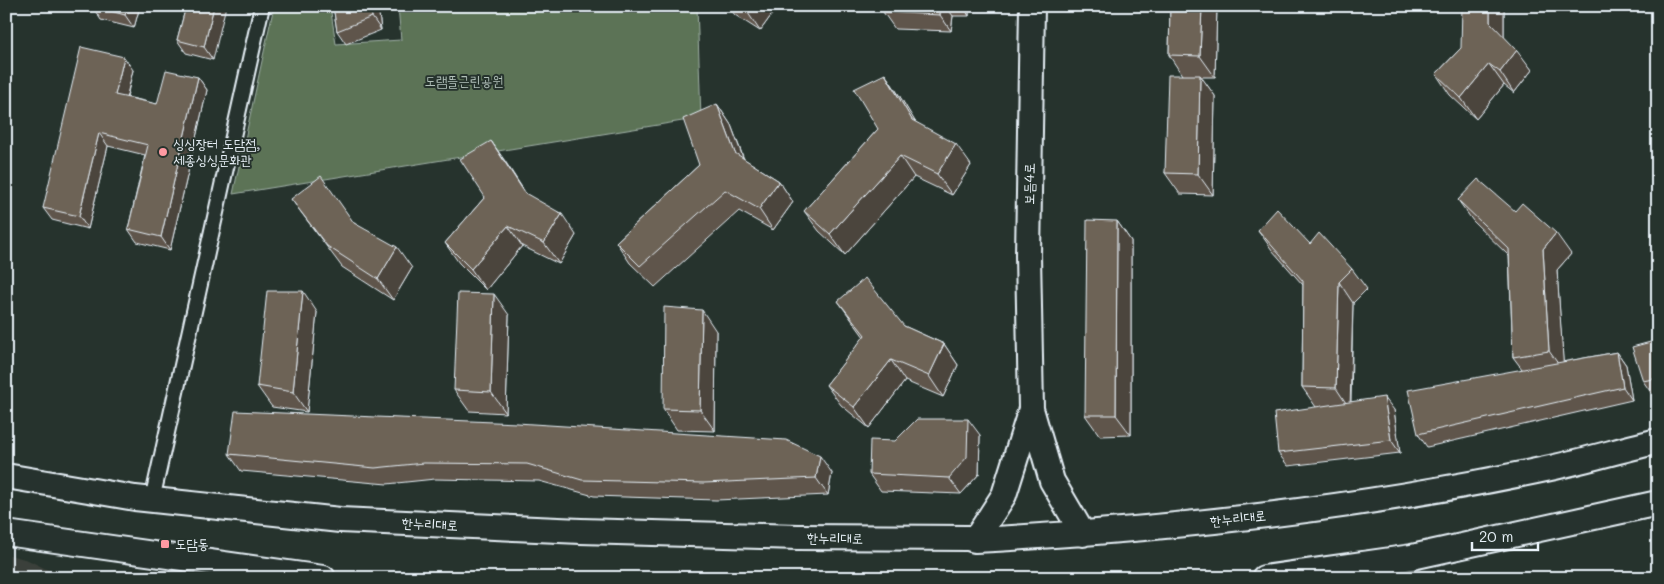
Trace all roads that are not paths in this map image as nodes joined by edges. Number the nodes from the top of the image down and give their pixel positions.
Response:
1 (262, 6) edge
2 (1032, 6) edge
3 (1031, 409) junction
4 (1658, 441) edge
5 (6, 476) edge
6 (152, 500) junction
7 (1658, 503) edge
8 (6, 533) edge
9 (1083, 534) junction
10 (975, 540) junction
11 (323, 578) edge
12 (1264, 578) edge

1 - 6 street
2 - 3 street, 보듬4로
3 - 9 street
3 - 10 street
4 - 9 street, 한누리대로
5 - 6 street, 한누리대로
6 - 10 street, 한누리대로
7 - 12 street
8 - 11 street
9 - 10 street, 한누리대로

